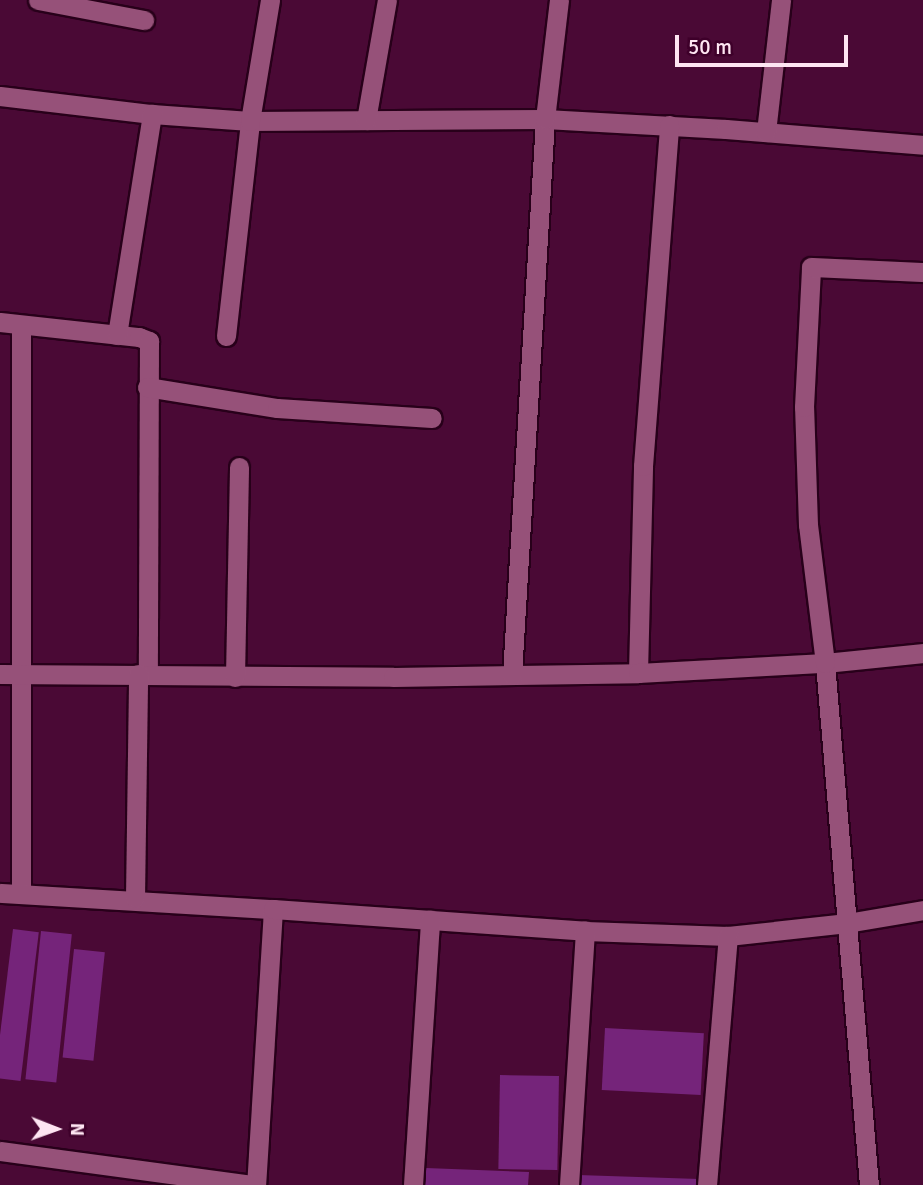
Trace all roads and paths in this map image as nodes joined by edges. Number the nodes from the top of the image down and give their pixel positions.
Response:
1 (38, 0) edge
2 (270, 0) edge
3 (387, 0) edge
4 (559, 0) edge
5 (781, 0) edge
6 (144, 20) dead end
7 (0, 96) edge
8 (152, 114) junction
9 (545, 119) junction
10 (366, 120) junction
11 (250, 121) junction
12 (669, 125) junction
13 (766, 132) junction
14 (923, 145) edge
15 (923, 272) edge
16 (0, 322) edge
17 (21, 327) junction
18 (117, 335) junction
19 (226, 336) dead end
20 (147, 387) junction
21 (432, 418) dead end
22 (239, 467) dead end
23 (923, 653) edge
24 (825, 663) junction
25 (638, 673) junction
26 (0, 674) edge
27 (21, 674) junction
28 (143, 674) junction
29 (512, 675) junction
30 (235, 677) junction
31 (21, 892) junction
32 (0, 893) edge
33 (135, 898) junction
34 (273, 909) junction
35 (923, 910) edge
36 (430, 920) junction
37 (847, 923) junction
38 (585, 931) junction
39 (728, 936) junction
40 (0, 1151) edge
41 (250, 1185) edge
42 (256, 1185) edge
43 (413, 1185) edge
44 (569, 1185) edge
45 (707, 1185) edge
46 (869, 1185) edge

1 - 6 street
2 - 11 street
3 - 10 street
4 - 9 street
5 - 13 street
7 - 8 street
8 - 11 street
8 - 18 street
9 - 10 street
9 - 12 street
9 - 29 street
10 - 11 street
11 - 19 street
12 - 13 street
12 - 25 street
13 - 14 street
15 - 24 street
16 - 17 street
17 - 18 street
17 - 27 street
18 - 20 street
20 - 21 street
20 - 28 street
22 - 30 street
23 - 24 street
24 - 25 street
24 - 37 street
25 - 29 street
26 - 27 street
27 - 28 street
27 - 31 street
28 - 30 street
28 - 33 street
29 - 30 street
31 - 32 street
31 - 33 street
33 - 34 street
34 - 36 street
34 - 42 street
35 - 37 street
36 - 38 street
36 - 43 street
37 - 39 street
37 - 46 street
38 - 39 street
38 - 44 street
39 - 45 street
40 - 41 street

